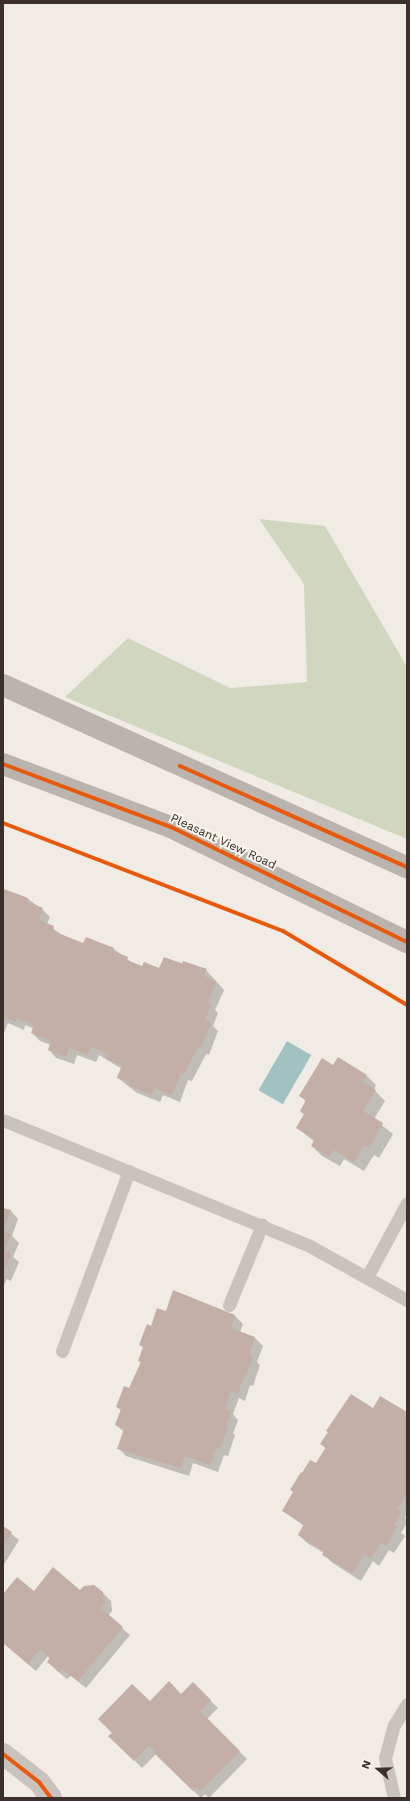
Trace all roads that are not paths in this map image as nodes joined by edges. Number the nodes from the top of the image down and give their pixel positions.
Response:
1 (3, 685) edge
2 (3, 764) edge
3 (407, 867) edge
4 (407, 942) edge
5 (3, 1120) edge
6 (129, 1171) junction
7 (407, 1203) edge
8 (262, 1225) junction
9 (367, 1277) junction
10 (407, 1300) edge
11 (229, 1305) dead end
12 (62, 1351) dead end
13 (407, 1704) edge
14 (3, 1754) edge
15 (51, 1798) edge
16 (394, 1798) edge

1 - 3 main road
2 - 4 main road, Pleasant View Road
5 - 6 lane
6 - 8 lane
6 - 12 lane
7 - 9 lane
8 - 9 lane
8 - 11 lane
9 - 10 lane
13 - 16 lane
14 - 15 street

